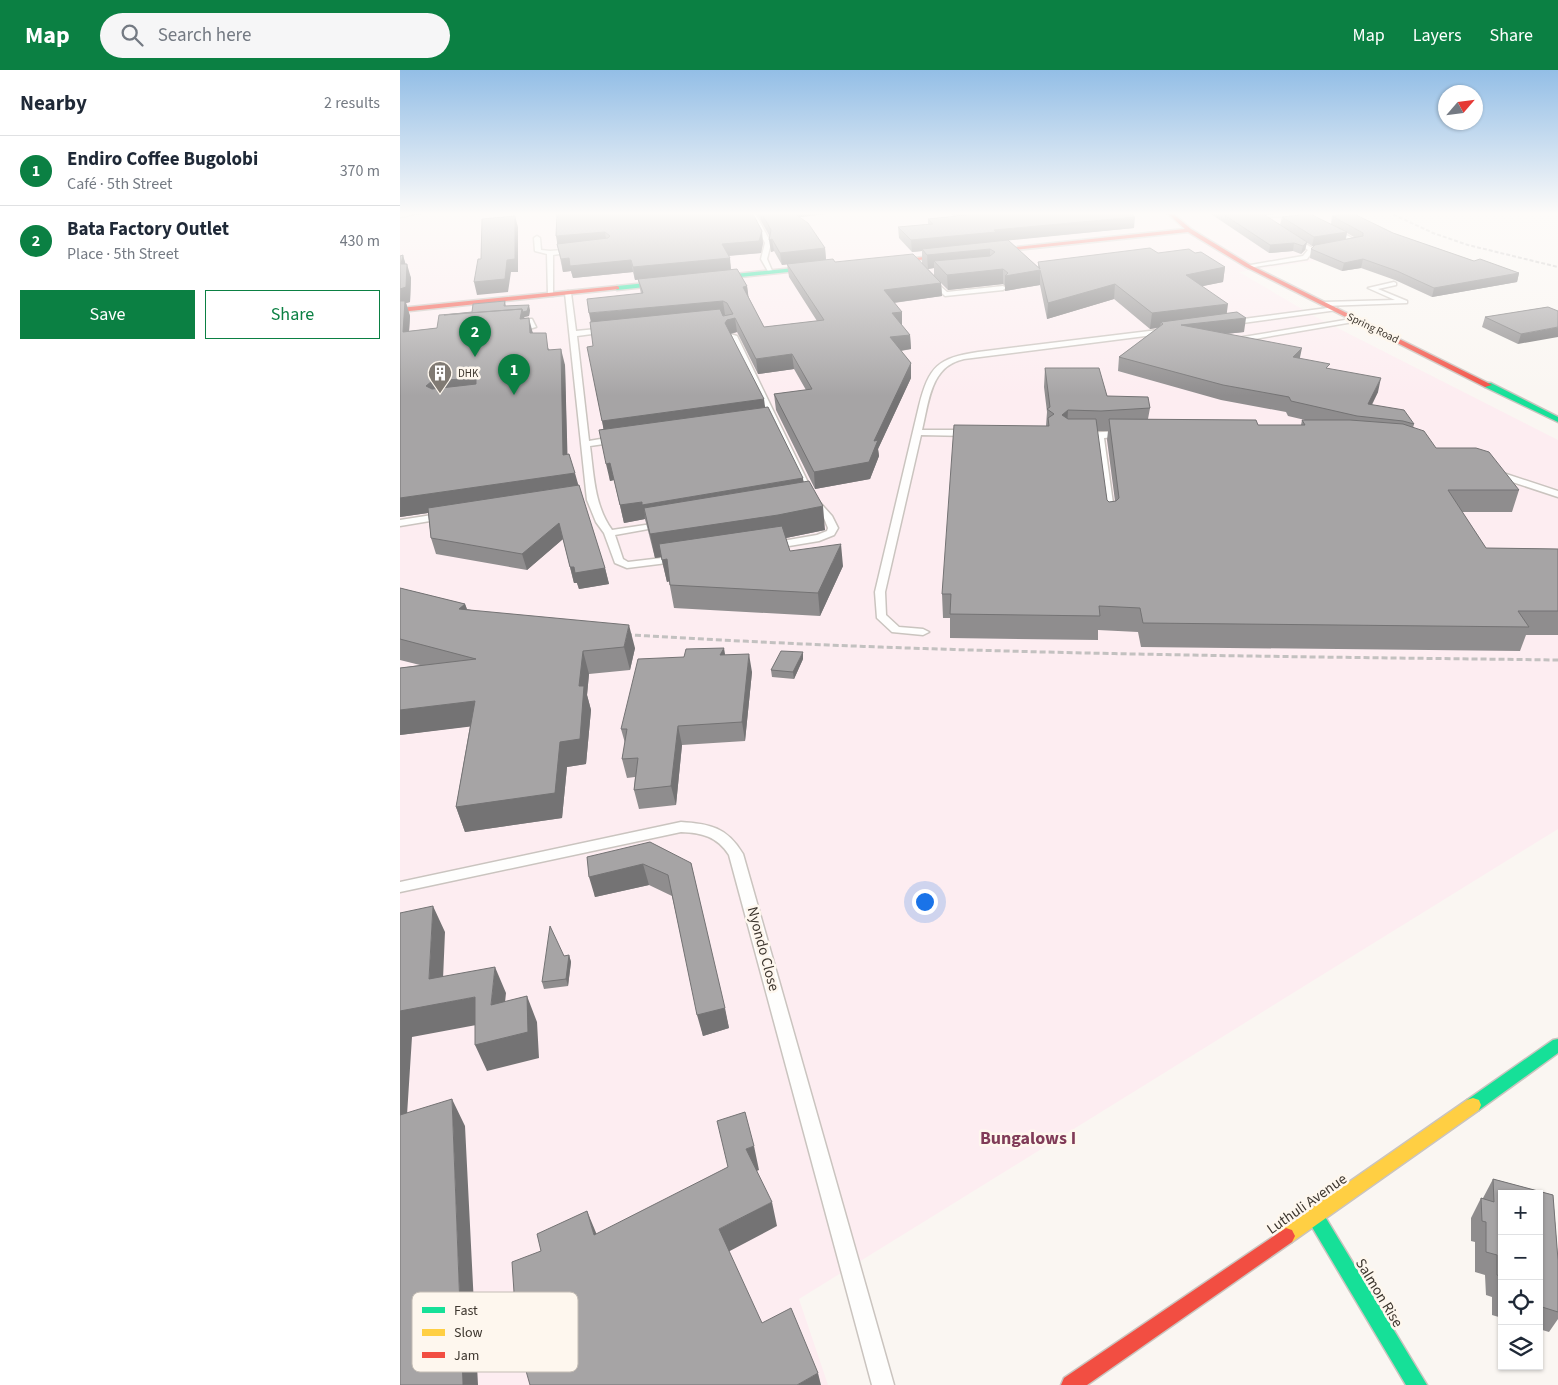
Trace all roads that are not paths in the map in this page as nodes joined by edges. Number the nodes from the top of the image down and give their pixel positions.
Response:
1 (550, 273) edge
2 (758, 273) edge
3 (925, 273) edge
4 (1263, 273) edge
5 (1394, 284) dead end
6 (1003, 288) edge
7 (568, 293) junction
8 (551, 294) junction
9 (1324, 304) junction
10 (1335, 309) junction
11 (400, 310) edge
12 (1357, 320) junction
13 (503, 322) edge
14 (1217, 325) edge
15 (532, 327) edge
16 (620, 329) edge
17 (1178, 330) edge
18 (572, 334) junction
19 (733, 336) edge
20 (1229, 341) edge
21 (1558, 420) edge
22 (917, 432) junction
23 (977, 433) edge
24 (1136, 434) edge
25 (1075, 436) edge
26 (1100, 436) junction
27 (632, 437) edge
28 (585, 444) junction
29 (1483, 469) edge
30 (1558, 494) edge
31 (457, 514) edge
32 (1110, 520) edge
33 (675, 522) edge
34 (400, 523) edge
35 (609, 533) junction
36 (762, 547) edge
37 (687, 558) edge
38 (923, 632) dead end
39 (400, 887) edge
40 (1558, 1045) edge
41 (1315, 1216) junction
42 (883, 1385) edge
43 (1071, 1385) edge
44 (1417, 1385) edge

1 - 8 lane
2 - 7 street
3 - 6 lane
4 - 9 street, Spring Road
5 - 9 lane
7 - 8 street
7 - 18 lane
8 - 11 street
9 - 10 street, Spring Road
10 - 12 street, Spring Road
10 - 14 lane
12 - 20 lane
12 - 21 street, Spring Road
13 - 15 lane
16 - 18 lane
17 - 22 lane
18 - 28 lane
19 - 36 lane
22 - 23 lane
22 - 38 lane
24 - 26 lane
25 - 26 lane
26 - 32 lane
27 - 28 lane
28 - 35 lane
29 - 30 lane
31 - 34 lane
33 - 35 lane
35 - 37 lane
39 - 42 lane, Nyondo Close
40 - 41 street, Luthuli Avenue
41 - 43 street, Luthuli Avenue
41 - 44 street, Salmon Rise

